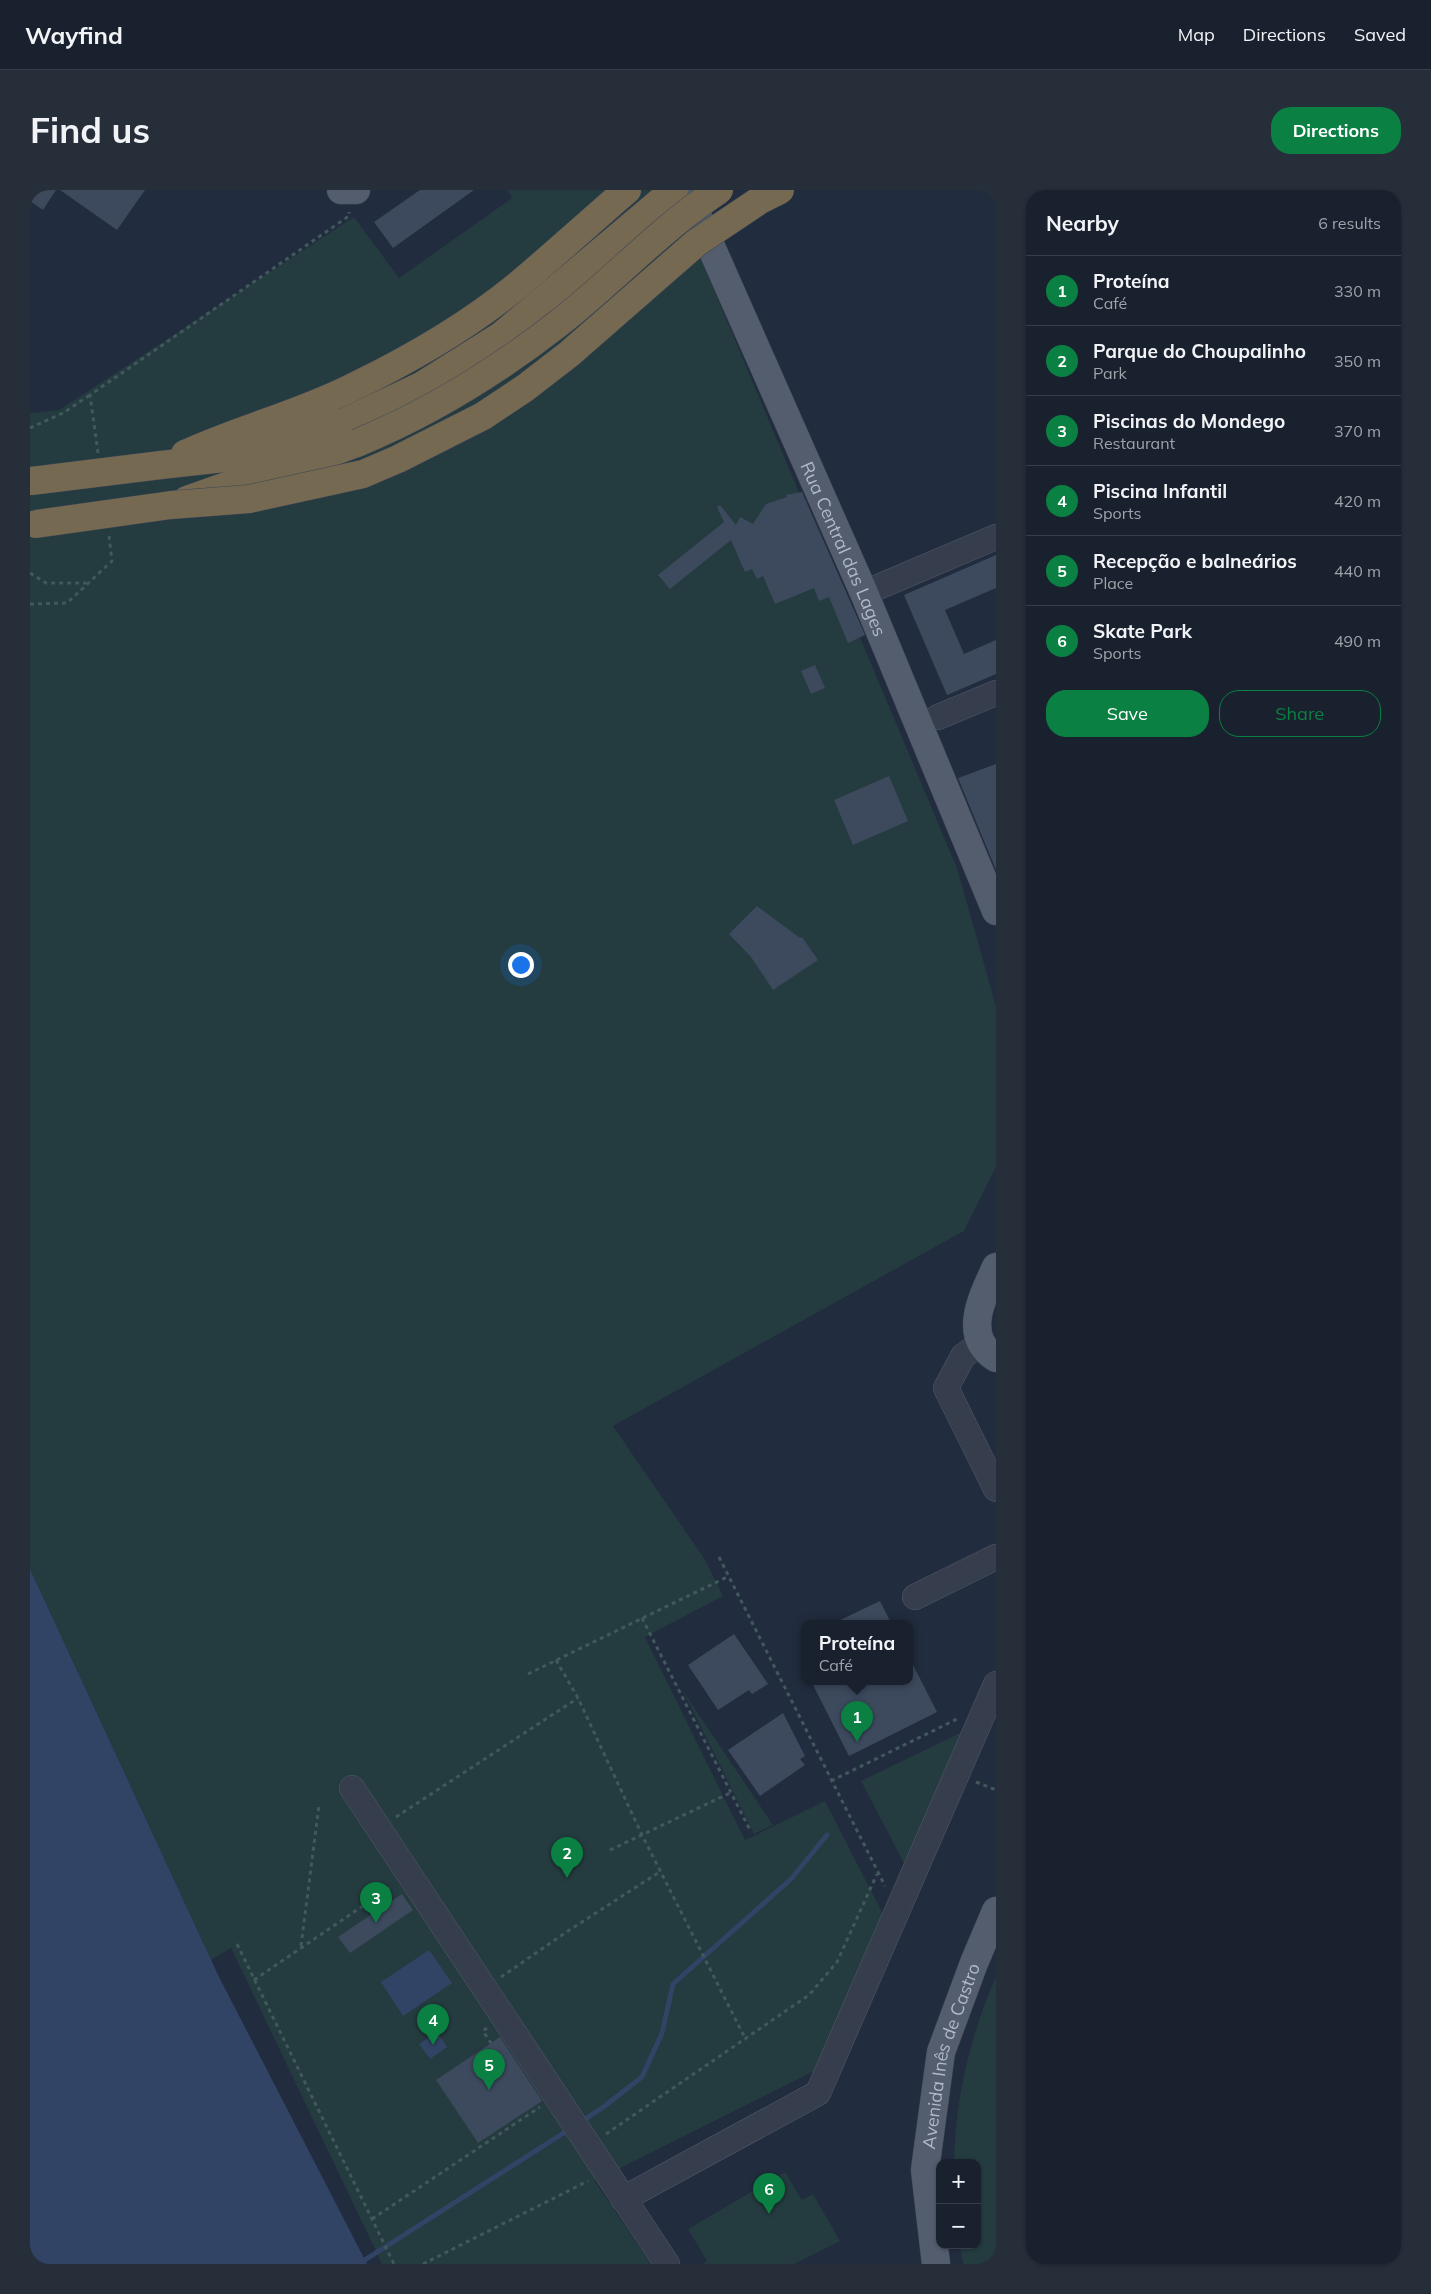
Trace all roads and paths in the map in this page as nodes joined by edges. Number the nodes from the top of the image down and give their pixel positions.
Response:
1 (349, 190) edge
2 (627, 190) edge
3 (674, 190) edge
4 (686, 190) edge
5 (719, 190) edge
6 (780, 190) edge
7 (90, 395) junction
8 (30, 428) edge
9 (98, 454) dead end
10 (161, 465) junction
11 (31, 481) edge
12 (171, 505) junction
13 (33, 524) edge
14 (108, 532) dead end
15 (996, 537) edge
16 (30, 573) edge
17 (88, 584) junction
18 (864, 594) junction
19 (30, 604) edge
20 (996, 692) edge
21 (938, 717) dead end
22 (996, 911) edge
23 (996, 1267) edge
24 (988, 1351) edge
25 (996, 1490) edge
26 (719, 1557) dead end
27 (996, 1557) edge
28 (729, 1576) junction
29 (915, 1597) dead end
30 (642, 1618) junction
31 (556, 1660) junction
32 (528, 1674) dead end
33 (992, 1694) edge
34 (578, 1698) junction
35 (831, 1781) junction
36 (352, 1788) dead end
37 (730, 1793) junction
38 (319, 1805) dead end
39 (378, 1829) junction
40 (751, 1832) dead end
41 (642, 1835) junction
42 (610, 1850) dead end
43 (661, 1871) junction
44 (877, 1874) junction
45 (409, 1875) junction
46 (900, 1910) junction
47 (996, 1911) edge
48 (237, 1944) dead end
49 (301, 1947) junction
50 (254, 1980) junction
51 (484, 1989) junction
52 (746, 2040) junction
53 (555, 2097) junction
54 (588, 2147) junction
55 (605, 2172) junction
56 (622, 2199) junction
57 (372, 2219) junction
58 (394, 2264) edge
59 (423, 2264) edge
60 (667, 2264) edge
61 (936, 2264) edge

1 - 7 path
2 - 10 highway
3 - 10 highway
4 - 18 main road, Rua Central das Lages
5 - 12 highway, bridge
6 - 12 highway, bridge
7 - 8 path
7 - 9 path
10 - 11 highway, bridge
12 - 13 highway, bridge
14 - 17 path
15 - 18 street
16 - 17 path
17 - 19 path
18 - 22 main road, Rua Central das Lages
20 - 21 street
23 - 24 main road
24 - 25 street
26 - 28 path
27 - 29 street
28 - 30 path
28 - 35 path
30 - 31 path
30 - 37 path
31 - 32 path
31 - 34 path
33 - 35 path
33 - 46 street
34 - 39 path
34 - 41 path
35 - 44 path
36 - 39 street
37 - 40 path
37 - 41 path
38 - 49 path
39 - 45 street
41 - 42 path
41 - 43 path
43 - 51 path
43 - 52 path
44 - 46 path
44 - 52 path
45 - 49 path
45 - 51 street
46 - 56 street
47 - 61 main road, Avenida Inês de Castro
48 - 50 path
49 - 50 path
50 - 57 path
51 - 53 street
52 - 54 path
53 - 54 street
53 - 57 path
54 - 55 street
55 - 56 street
55 - 59 path
56 - 60 street
57 - 58 path

